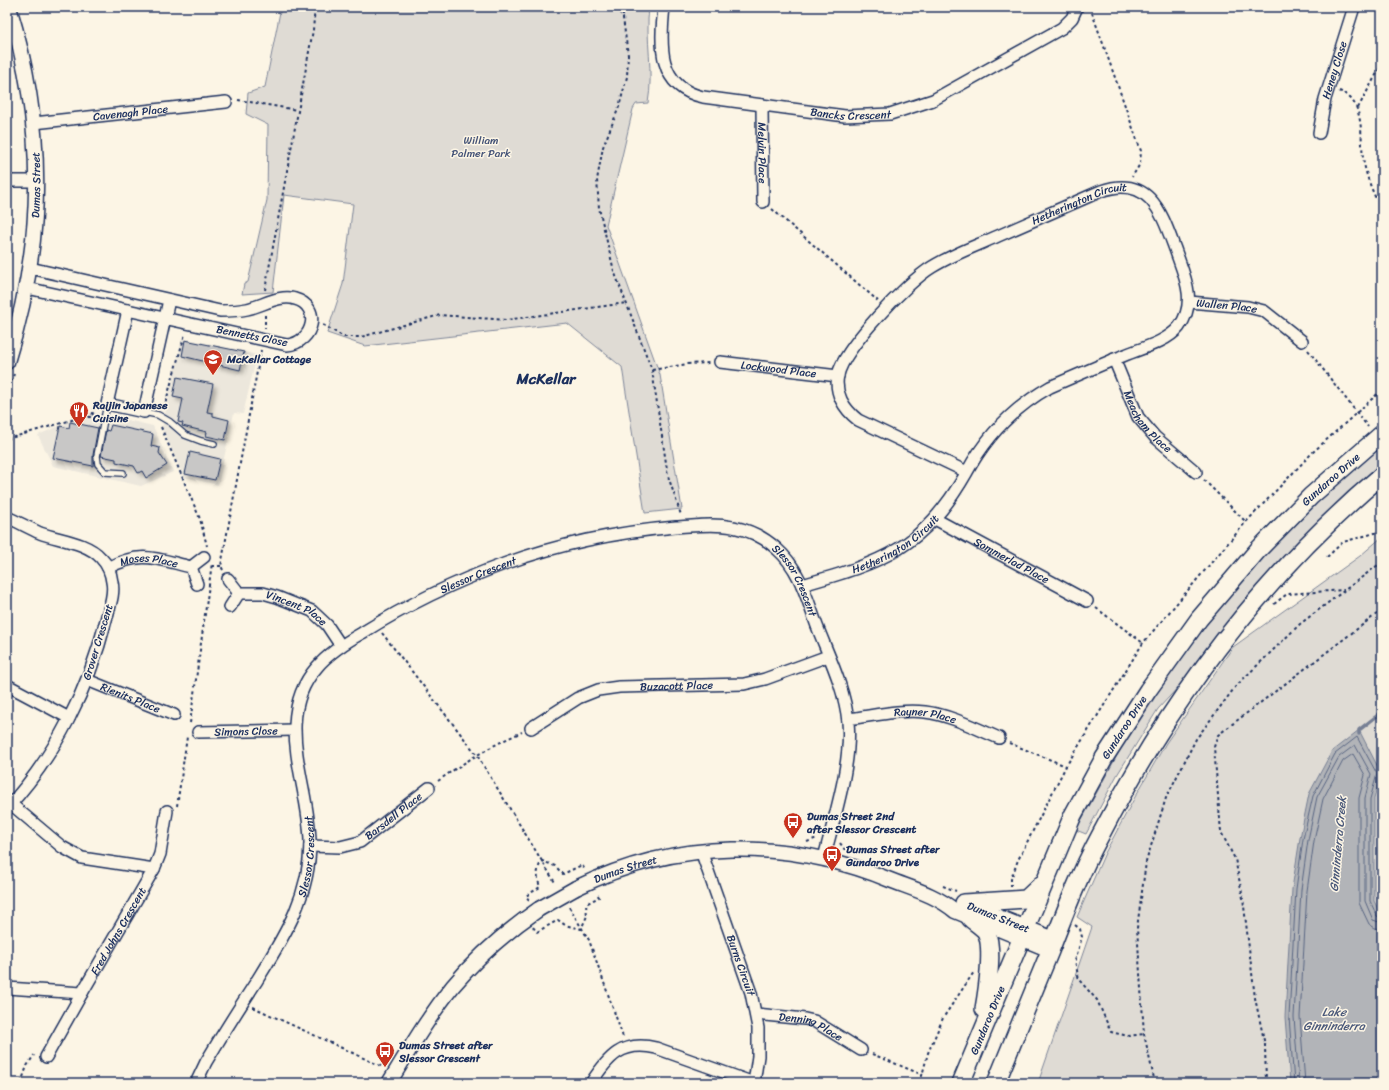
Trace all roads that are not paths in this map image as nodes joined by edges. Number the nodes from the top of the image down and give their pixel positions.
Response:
1 (9, 7) edge
2 (664, 7) edge
3 (1077, 7) edge
4 (1354, 7) edge
5 (226, 102) road end
6 (762, 105) junction
7 (34, 123) junction
8 (1319, 133) dead end
9 (7, 181) edge
10 (37, 181) junction
11 (763, 202) road end
12 (30, 268) junction
13 (27, 288) junction
14 (169, 300) junction
15 (1189, 302) junction
16 (128, 310) junction
17 (165, 318) junction
18 (1302, 341) road end
19 (1114, 359) junction
20 (7, 362) edge
21 (720, 362) road end
22 (838, 376) junction
23 (107, 404) junction
24 (144, 412) junction
25 (1375, 430) edge
26 (214, 444) dead end
27 (967, 472) junction
28 (1196, 472) road end
29 (123, 473) dead end
30 (1382, 475) edge
31 (7, 517) edge
32 (936, 519) junction
33 (208, 556) road end
34 (191, 567) junction
35 (108, 568) junction
36 (228, 579) dead end
37 (197, 584) dead end
38 (802, 585) junction
39 (239, 593) junction
40 (1087, 601) road end
41 (230, 607) dead end
42 (341, 646) junction
43 (828, 656) junction
44 (87, 680) junction
45 (7, 685) edge
46 (174, 715) dead end
47 (70, 718) junction
48 (848, 719) junction
49 (531, 728) road end
50 (294, 730) junction
51 (192, 731) road end
52 (999, 738) road end
53 (429, 788) road end
54 (9, 806) edge
55 (172, 812) road end
56 (310, 846) junction
57 (701, 851) junction
58 (824, 858) junction
59 (154, 869) junction
60 (1046, 881) junction
61 (967, 910) junction
62 (1024, 933) junction
63 (1052, 945) junction
64 (7, 988) edge
65 (82, 993) junction
66 (756, 1014) junction
67 (978, 1041) junction
68 (861, 1050) road end
69 (46, 1057) dead end
70 (196, 1083) edge
71 (389, 1083) edge
72 (590, 1083) edge
73 (754, 1083) edge
74 (961, 1083) edge
75 (996, 1083) edge

1 - 7 street, Dumas Street
2 - 6 street, Bancks Crescent
3 - 6 street, Bancks Crescent
4 - 8 street, Heney Close
5 - 7 street, Cavenagh Place
6 - 11 street, Melvin Place
7 - 10 street, Dumas Street
9 - 10 street
10 - 12 street, Dumas Street
12 - 13 street, Dumas Street
12 - 14 street, Bennetts Close
13 - 16 street, Bennetts Close
13 - 20 street, Dumas Street
14 - 17 street
14 - 17 street, Bennetts Close
15 - 18 street, Wallen Place
15 - 19 street, Hetherington Circuit
15 - 22 street, Hetherington Circuit
16 - 17 street, Bennetts Close
16 - 23 street
17 - 24 street
19 - 27 street, Hetherington Circuit
19 - 28 street, Meacham Place
21 - 22 street, Lockwood Place
22 - 27 street, Hetherington Circuit
23 - 24 street
23 - 29 lane
24 - 26 lane
25 - 60 main road, Gundaroo Drive
27 - 32 street, Hetherington Circuit
30 - 63 main road
31 - 35 street, Grover Crescent
32 - 38 street, Hetherington Circuit
32 - 40 street, Sommerlad Place
33 - 34 street, Moses Place
34 - 35 street, Moses Place
34 - 37 street, Moses Place
35 - 44 street, Grover Crescent
36 - 39 street
38 - 42 street, Slessor Crescent
38 - 43 street, Slessor Crescent
39 - 41 street
39 - 42 street, Vincent Place
42 - 50 street, Slessor Crescent
43 - 48 street, Slessor Crescent
43 - 49 street, Buzacott Place
44 - 46 street, Rienits Place
44 - 47 street, Grover Crescent
45 - 47 street
47 - 54 street, Grover Crescent
48 - 52 street, Rayner Place
48 - 58 street, Slessor Crescent
50 - 51 street, Simons Close
50 - 56 street, Slessor Crescent
53 - 56 street, Barsdell Place
54 - 59 street
55 - 59 street, Fred Johns Crescent
56 - 70 street, Slessor Crescent
57 - 58 street, Dumas Street
57 - 66 street, Burns Circuit
57 - 71 street, Dumas Street, bridge
58 - 61 street, Dumas Street
59 - 65 street, Fred Johns Crescent
60 - 61 main road
60 - 62 main road, Gundaroo Drive
61 - 62 street, Dumas Street
61 - 67 main road
62 - 63 street, Dumas Street
62 - 67 main road, Gundaroo Drive
63 - 75 main road
64 - 65 street
65 - 69 street, Fred Johns Crescent
66 - 68 street, Denning Place
66 - 73 street, Burns Circuit
67 - 74 main road, Gundaroo Drive
72 - 73 street, Burns Circuit

